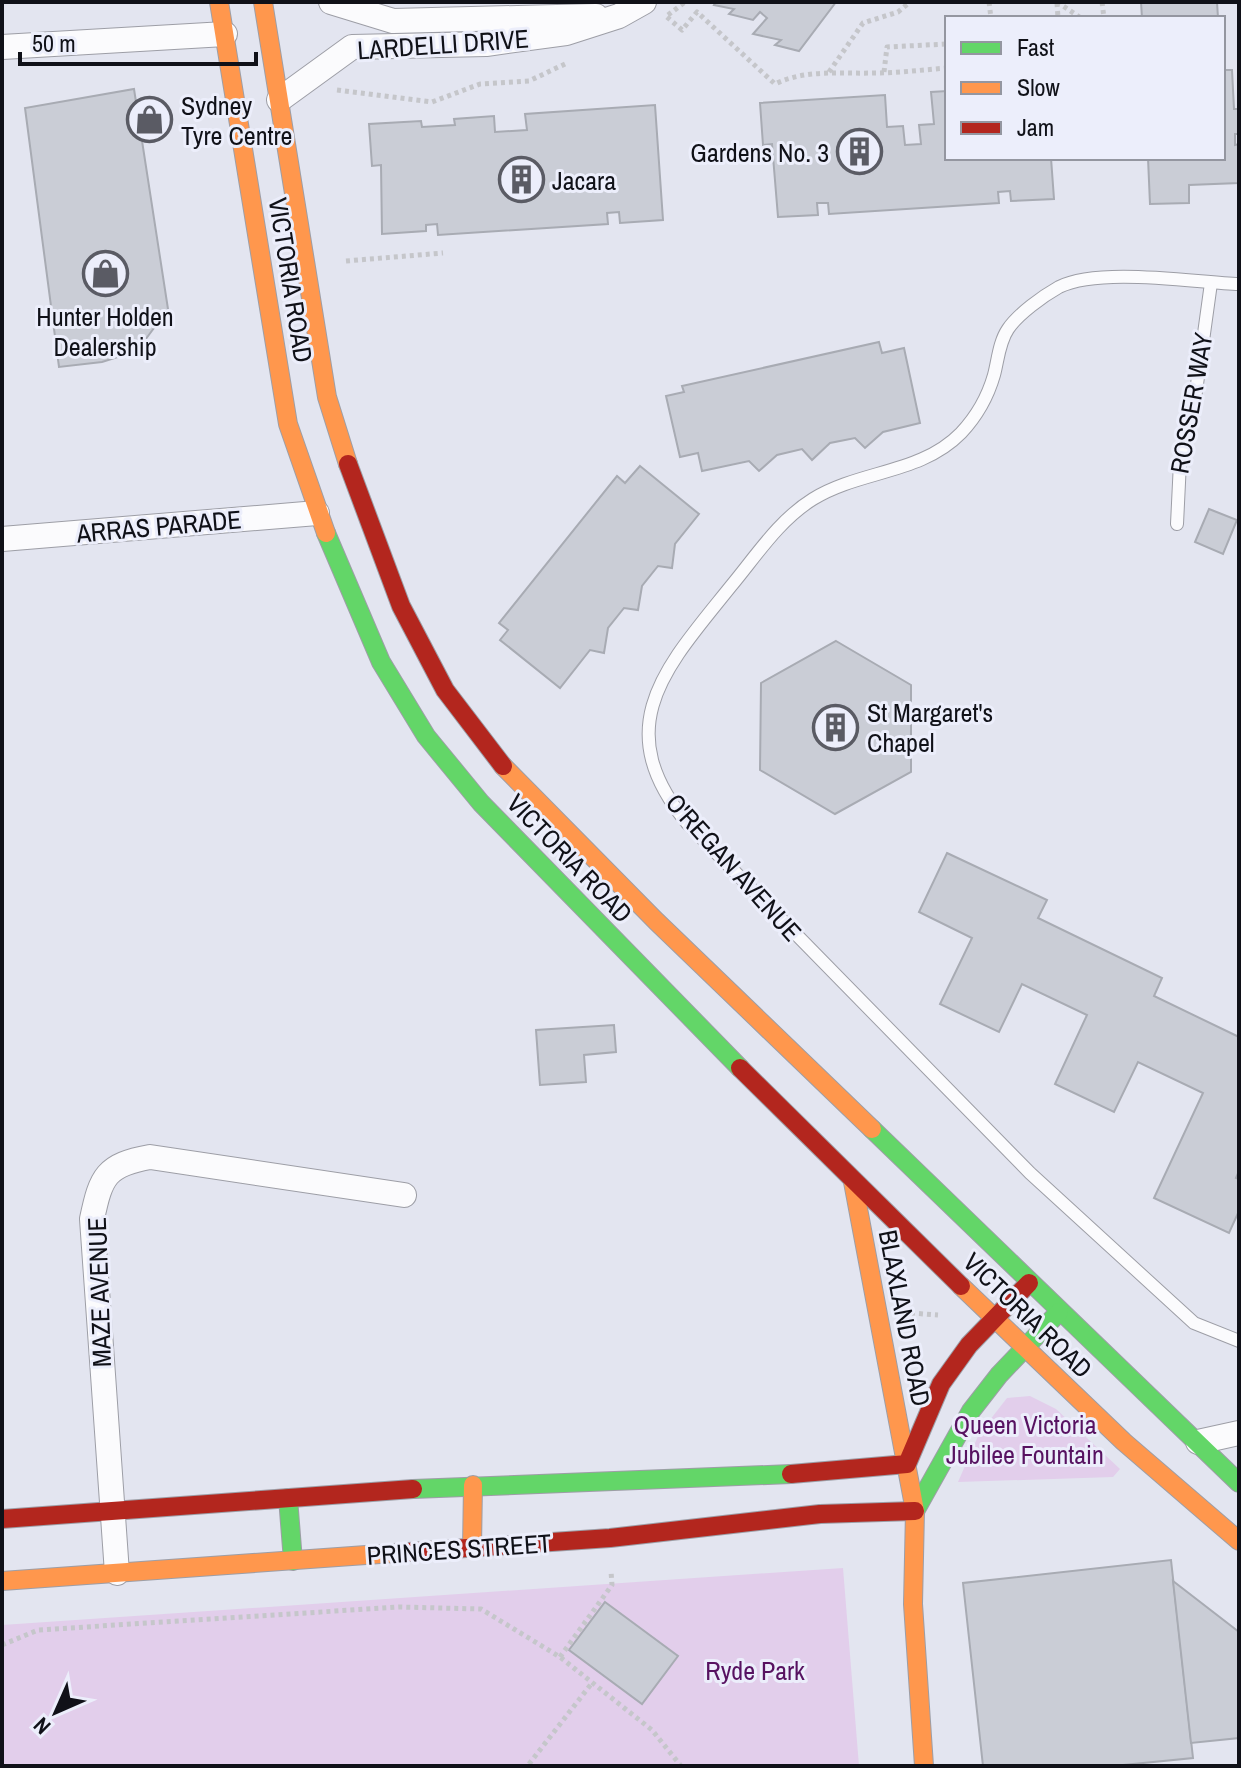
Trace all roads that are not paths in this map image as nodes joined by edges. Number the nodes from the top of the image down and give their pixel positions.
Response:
1 (219, 2) edge
2 (263, 2) edge
3 (331, 2) edge
4 (644, 2) edge
5 (619, 16) junction
6 (225, 34) junction
7 (2, 47) edge
8 (279, 100) junction
9 (1211, 283) junction
10 (1239, 284) edge
11 (317, 513) junction
12 (1177, 524) dead end
13 (2, 539) edge
14 (853, 1182) junction
15 (404, 1195) dead end
16 (1029, 1283) junction
17 (1059, 1312) junction
18 (995, 1319) junction
19 (1239, 1341) edge
20 (1024, 1348) junction
21 (1239, 1433) edge
22 (1198, 1442) junction
23 (907, 1464) junction
24 (1239, 1483) edge
25 (473, 1485) junction
26 (288, 1498) junction
27 (111, 1511) junction
28 (915, 1511) junction
29 (2, 1519) edge
30 (1239, 1541) edge
31 (472, 1548) junction
32 (293, 1561) junction
33 (117, 1573) junction
34 (2, 1581) edge
35 (924, 1766) edge

1 - 6 main road, VICTORIA ROAD
2 - 8 main road, VICTORIA ROAD
3 - 5 street, LARDELLI DRIVE
4 - 5 street, LARDELLI DRIVE
5 - 8 street, LARDELLI DRIVE
6 - 7 street
6 - 11 main road, VICTORIA ROAD
8 - 16 main road, VICTORIA ROAD
9 - 10 lane, O'REGAN AVENUE
9 - 12 lane, ROSSER WAY
9 - 19 lane, O'REGAN AVENUE
11 - 13 street, ARRAS PARADE
11 - 14 main road, VICTORIA ROAD
14 - 18 main road, VICTORIA ROAD
14 - 23 main road, BLAXLAND ROAD
15 - 27 street, MAZE AVENUE
16 - 17 main road, VICTORIA ROAD
16 - 18 main road, BLAXLAND ROAD
17 - 20 main road, BLAXLAND ROAD
17 - 22 main road, VICTORIA ROAD
18 - 20 main road, VICTORIA ROAD
18 - 23 main road, BLAXLAND ROAD
20 - 28 main road, BLAXLAND ROAD
20 - 30 main road, VICTORIA ROAD
21 - 22 street
22 - 24 main road, VICTORIA ROAD
23 - 25 main road
23 - 28 main road, BLAXLAND ROAD
25 - 26 main road
25 - 31 main road
26 - 27 main road
26 - 32 main road
27 - 29 main road
27 - 33 street, MAZE AVENUE
28 - 31 main road, PRINCES STREET
28 - 35 main road, BLAXLAND ROAD
31 - 32 main road, PRINCES STREET
32 - 33 main road, PRINCES STREET
33 - 34 main road, PRINCES STREET

